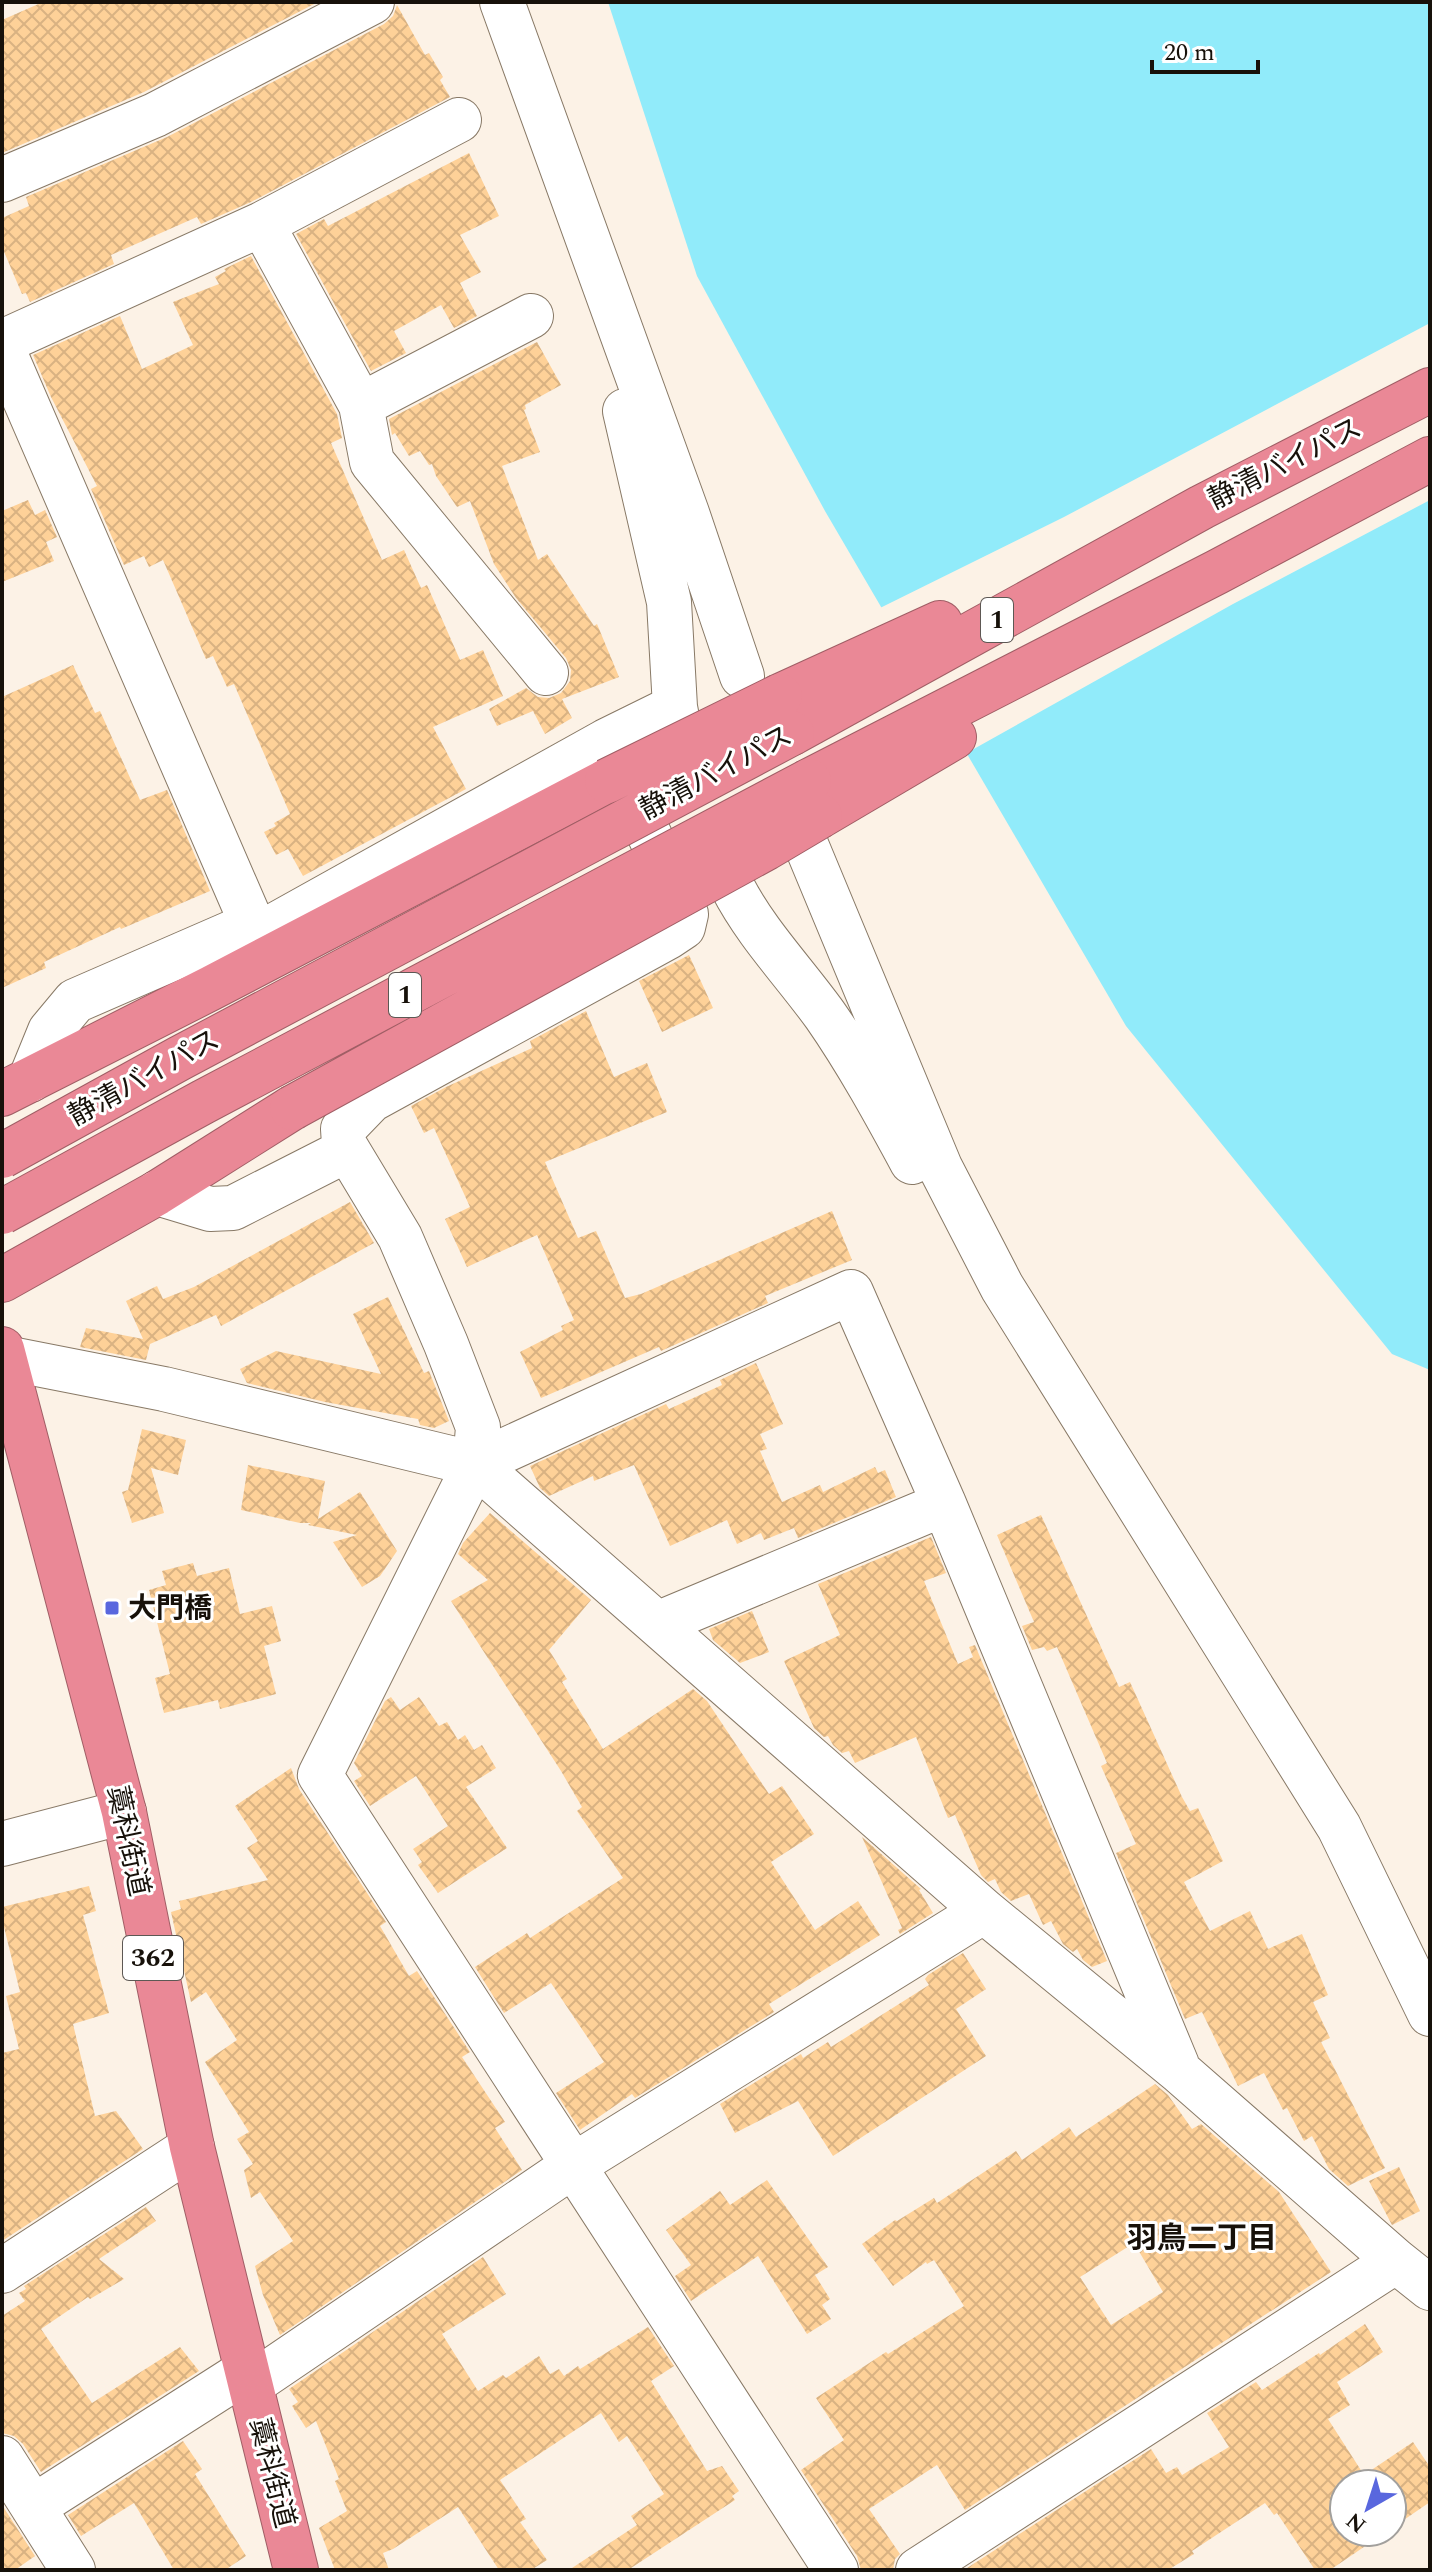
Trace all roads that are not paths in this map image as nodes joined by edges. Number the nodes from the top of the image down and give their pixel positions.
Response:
1 (372, 2) edge
2 (502, 2) edge
3 (459, 120) dead end
4 (2, 180) edge
5 (262, 224) junction
6 (602, 275) junction
7 (531, 316) dead end
8 (5, 362) edge
9 (1430, 390) edge
10 (361, 405) junction
11 (1430, 459) edge
12 (1202, 507) junction
13 (1217, 572) junction
14 (546, 673) dead end
15 (742, 676) dead end
16 (606, 741) junction
17 (795, 818) dead end
18 (732, 886) dead end
19 (252, 924) junction
20 (16, 1087) edge
21 (347, 1150) junction
22 (2, 1156) edge
23 (157, 1193) junction
24 (2, 1212) edge
25 (2, 1280) edge
26 (1002, 1287) junction
27 (4, 1354) edge
28 (475, 1464) junction
29 (944, 1504) junction
30 (657, 1624) junction
31 (124, 1812) junction
32 (2, 1844) edge
33 (984, 1911) junction
34 (1430, 2014) edge
35 (1179, 2071) junction
36 (192, 2147) junction
37 (574, 2165) junction
38 (1396, 2261) junction
39 (2, 2271) edge
40 (1430, 2288) edge
41 (248, 2378) junction
42 (2, 2458) edge
43 (33, 2507) junction
44 (73, 2570) edge
45 (296, 2570) edge
46 (836, 2570) edge
47 (918, 2570) edge

1 - 4 street
2 - 6 street
3 - 5 street
5 - 8 street
5 - 10 street
6 - 15 street
6 - 16 street
7 - 10 street
8 - 19 street
9 - 12 highway, 静清バイパス / 1
10 - 14 street
11 - 13 highway, 静清バイパス / 1
12 - 20 highway, 1, bridge
12 - 22 highway, 静清バイパス / 1, bridge
13 - 23 highway, 1, bridge
13 - 24 highway, 静清バイパス / 1, bridge
16 - 19 street
16 - 21 street
17 - 26 street
18 - 26 street
19 - 20 street
21 - 23 street
21 - 28 street
23 - 25 highway, 1
26 - 34 street
27 - 28 street
27 - 31 highway, 藁科街道 / 362
28 - 29 street
28 - 30 street
28 - 37 street
29 - 30 street
29 - 35 street
30 - 33 street
31 - 32 street
31 - 36 highway, 藁科街道 / 362
33 - 35 street
33 - 37 street
35 - 38 street
36 - 39 street
36 - 41 highway, 藁科街道 / 362
37 - 41 street
37 - 46 street
38 - 40 street
38 - 47 street
41 - 43 street
41 - 45 highway, 藁科街道 / 362
42 - 43 street
43 - 44 street

